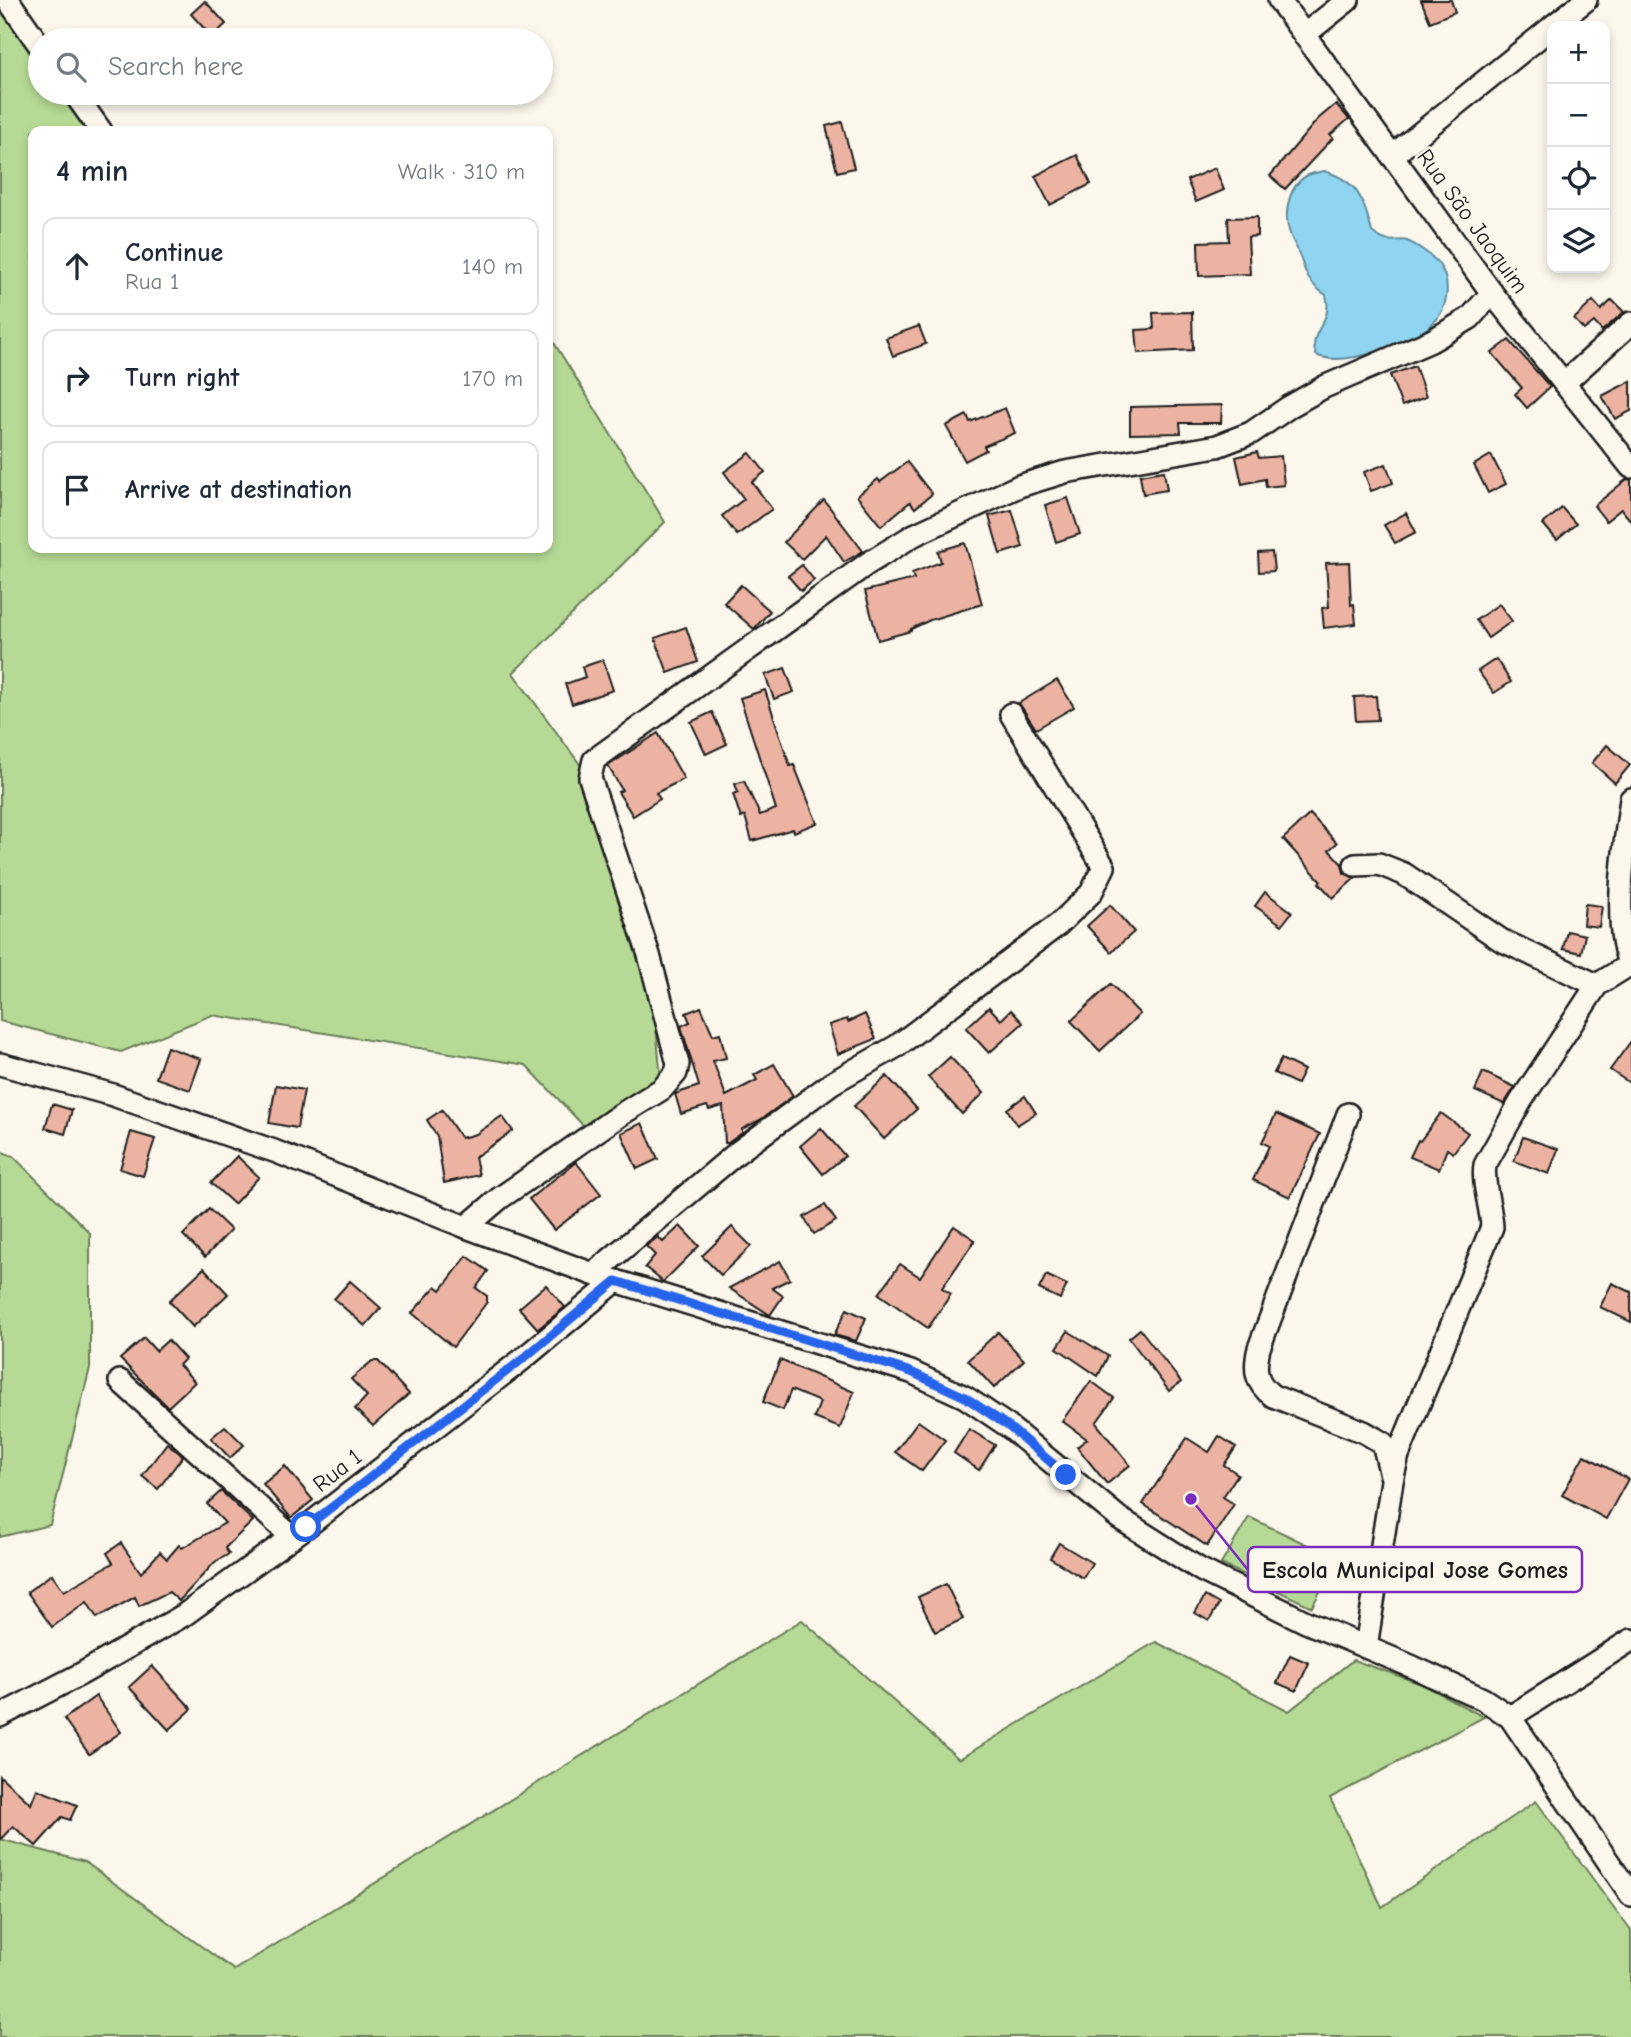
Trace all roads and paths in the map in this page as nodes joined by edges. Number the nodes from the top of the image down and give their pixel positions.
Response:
1 (8, 0) edge
2 (1279, 0) edge
3 (1348, 0) edge
4 (1586, 0) edge
5 (1560, 21) edge
6 (28, 29) edge
7 (1547, 32) edge
8 (1304, 35) junction
9 (83, 105) edge
10 (97, 126) edge
11 (1392, 156) junction
12 (1492, 293) junction
13 (1631, 323) edge
14 (1564, 383) junction
15 (1631, 467) edge
16 (1011, 714) dead end
17 (1631, 799) edge
18 (1355, 865) dead end
19 (1630, 966) edge
20 (1597, 985) junction
21 (0, 1064) edge
22 (1348, 1114) dead end
23 (466, 1227) junction
24 (593, 1274) junction
25 (616, 1281) junction
26 (120, 1381) dead end
27 (1392, 1480) junction
28 (292, 1538) junction
29 (1631, 1640) edge
30 (1366, 1647) junction
31 (0, 1716) edge
32 (1510, 1717) junction
33 (1631, 1895) edge

1 - 6 street
2 - 8 street, Rua São Jaoquim
3 - 8 street
4 - 5 street
7 - 11 street
8 - 11 street, Rua São Jaoquim
9 - 10 street
11 - 12 street, Rua São Jaoquim
12 - 14 street, Rua São Jaoquim
12 - 23 street
13 - 14 street
14 - 15 street, Rua São Jaoquim
16 - 24 street
17 - 19 street
18 - 20 street
19 - 20 street
20 - 27 street
21 - 23 street
22 - 27 street
23 - 24 street
24 - 25 street
25 - 28 street, Rua 1
25 - 30 street
26 - 28 street
27 - 30 street
28 - 31 street, Rua 1
29 - 32 street
30 - 32 street
32 - 33 street

